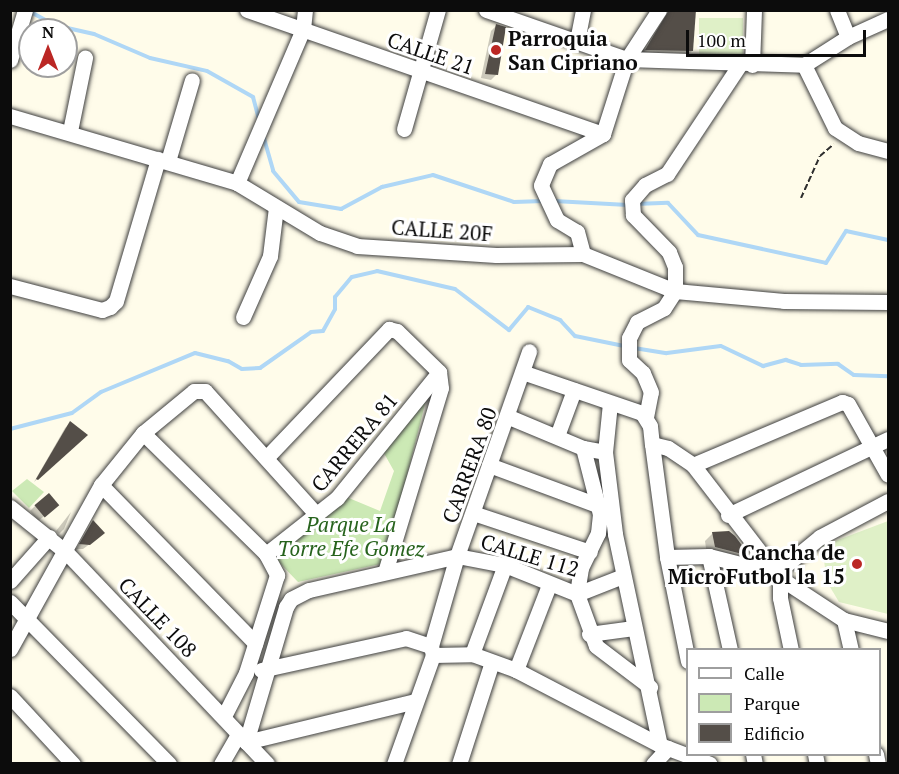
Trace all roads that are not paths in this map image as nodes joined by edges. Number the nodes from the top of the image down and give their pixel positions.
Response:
1 (247, 10) edge
2 (305, 10) edge
3 (438, 10) edge
4 (486, 10) edge
5 (583, 10) edge
6 (659, 10) edge
7 (754, 10) edge
8 (837, 10) edge
9 (23, 15) edge
10 (888, 19) edge
11 (303, 29) junction
12 (848, 37) junction
13 (577, 41) junction
14 (85, 58) dead end
15 (627, 59) junction
16 (10, 60) edge
17 (746, 65) junction
18 (804, 66) junction
19 (418, 71) junction
20 (192, 80) dead end
21 (10, 116) edge
22 (404, 129) dead end
23 (70, 131) junction
24 (603, 134) junction
25 (888, 151) edge
26 (163, 160) junction
27 (237, 183) junction
28 (276, 207) junction
29 (583, 254) junction
30 (10, 286) edge
31 (675, 291) junction
32 (888, 302) edge
33 (243, 316) dead end
34 (529, 351) dead end
35 (439, 372) junction
36 (525, 373) junction
37 (574, 390) junction
38 (610, 403) junction
39 (509, 417) junction
40 (646, 417) junction
41 (143, 433) junction
42 (556, 435) junction
43 (888, 439) edge
44 (652, 444) junction
45 (873, 446) junction
46 (583, 448) junction
47 (606, 452) junction
48 (267, 458) junction
49 (489, 465) junction
50 (693, 465) junction
51 (888, 475) edge
52 (101, 485) junction
53 (888, 501) edge
54 (597, 505) junction
55 (10, 507) edge
56 (473, 513) junction
57 (728, 514) junction
58 (317, 515) junction
59 (49, 537) junction
60 (66, 552) junction
61 (590, 552) junction
62 (266, 554) junction
63 (457, 556) junction
64 (709, 556) junction
65 (667, 557) junction
66 (505, 566) junction
67 (386, 569) junction
68 (778, 575) junction
69 (623, 576) junction
70 (11, 579) edge
71 (549, 585) junction
72 (577, 594) junction
73 (10, 602) edge
74 (844, 620) junction
75 (29, 621) junction
76 (634, 627) junction
77 (888, 631) edge
78 (588, 634) junction
79 (255, 643) junction
80 (730, 648) edge
81 (791, 648) edge
82 (851, 648) edge
83 (10, 649) edge
84 (432, 651) junction
85 (472, 654) junction
86 (686, 656) edge
87 (492, 662) junction
88 (269, 668) junction
89 (516, 670) junction
90 (246, 673) junction
91 (650, 687) junction
92 (10, 696) edge
93 (415, 701) junction
94 (224, 716) junction
95 (242, 738) junction
96 (664, 747) junction
97 (686, 754) edge
98 (73, 764) edge
99 (169, 764) edge
100 (221, 764) edge
101 (267, 764) edge
102 (394, 764) edge
103 (459, 764) edge
104 (653, 764) edge

1 - 11 street, CALLE 21
2 - 11 street
3 - 19 street
4 - 13 street
5 - 13 street
6 - 15 street
7 - 17 street
8 - 12 street
9 - 16 street
10 - 12 street
11 - 19 street, CALLE 21
11 - 27 street
12 - 18 street
13 - 15 street
14 - 23 street
15 - 17 street
15 - 24 street
17 - 18 street
17 - 31 street
18 - 25 street
19 - 22 street
19 - 24 street, CALLE 21
20 - 26 street
21 - 23 street, CALLE 20F
23 - 26 street, CALLE 20F
24 - 29 street
26 - 27 street, CALLE 20F
26 - 30 street
27 - 28 street, CALLE 20F
28 - 29 street, CALLE 20F
28 - 33 street
29 - 31 street, CALLE 20F
31 - 32 street, CALLE 20F
31 - 40 street
34 - 36 street, CARRERA 80
35 - 48 street
35 - 58 street, CARRERA 81
35 - 67 street
36 - 37 street
36 - 39 street, CARRERA 80
37 - 38 street
37 - 42 street
38 - 40 street
38 - 47 street
39 - 42 street
39 - 49 street, CARRERA 80
40 - 44 street
41 - 48 street
41 - 52 street
41 - 62 street
42 - 46 street
43 - 45 street
44 - 50 street
44 - 65 street
45 - 50 street
45 - 51 street
45 - 57 street
46 - 47 street
46 - 54 street
47 - 69 street
48 - 58 street
49 - 54 street
49 - 56 street, CARRERA 80
50 - 57 street
52 - 60 street
52 - 79 street
53 - 68 street
54 - 61 street
55 - 59 street, CALLE 108
56 - 61 street
56 - 63 street, CARRERA 80
57 - 68 street
58 - 62 street, CARRERA 81
59 - 60 street, CALLE 108
59 - 70 street
60 - 75 street
60 - 94 street, CALLE 108
61 - 72 street
62 - 79 street
63 - 66 street, CALLE 112
63 - 67 street, CALLE 112
63 - 84 street, CARRERA 80
64 - 65 street
64 - 68 street
64 - 80 street
65 - 86 street
66 - 71 street, CALLE 112
66 - 85 street
67 - 88 street, CALLE 112
68 - 74 street
68 - 81 street
69 - 72 street, CALLE 112
69 - 76 street
71 - 72 street, CALLE 112
71 - 89 street
72 - 78 street
73 - 75 street
74 - 77 street
74 - 82 street
75 - 83 street
75 - 99 street
76 - 78 street
76 - 91 street
78 - 91 street
79 - 90 street
84 - 85 street
84 - 88 street
84 - 93 street, CARRERA 80
85 - 87 street
87 - 89 street
87 - 103 street
88 - 90 street
88 - 95 street, CALLE 112
89 - 96 street
90 - 94 street
91 - 96 street
92 - 98 street
93 - 95 street
93 - 102 street, CARRERA 80
94 - 95 street, CALLE 108
95 - 100 street
95 - 101 street, CALLE 108
96 - 97 street
96 - 104 street

